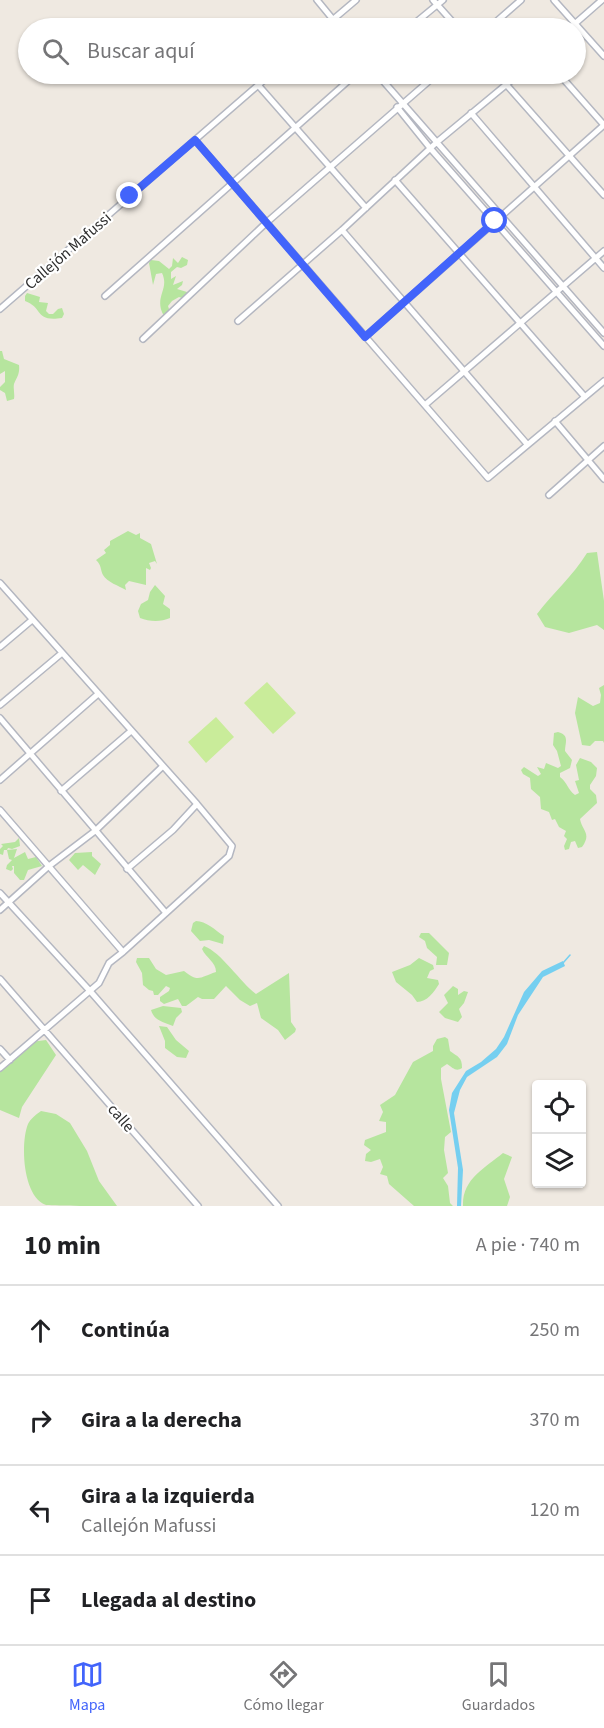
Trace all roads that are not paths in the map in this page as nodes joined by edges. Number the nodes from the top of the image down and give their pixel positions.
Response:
1 (317, 0) edge
2 (356, 0) edge
3 (443, 0) edge
4 (521, 0) edge
5 (554, 0) edge
6 (602, 0) edge
7 (435, 2) edge
8 (331, 18) edge
9 (335, 18) edge
10 (419, 18) edge
11 (449, 18) edge
12 (500, 18) edge
13 (570, 18) edge
14 (582, 18) edge
15 (586, 36) edge
16 (604, 56) edge
17 (344, 84) edge
18 (386, 84) edge
19 (424, 84) edge
20 (507, 84) joint
21 (568, 84) edge
22 (258, 85) joint
23 (403, 102) junction
24 (398, 107) junction
25 (471, 113) junction
26 (604, 125) edge
27 (295, 127) junction
28 (195, 140) junction
29 (437, 142) junction
30 (430, 148) junction
31 (569, 156) junction
32 (330, 167) junction
33 (395, 180) junction
34 (231, 183) junction
35 (535, 186) junction
36 (604, 195) edge
37 (366, 208) junction
38 (501, 216) junction
39 (495, 221) junction
40 (266, 223) junction
41 (342, 230) junction
42 (604, 251) edge
43 (459, 254) junction
44 (595, 258) junction
45 (303, 264) junction
46 (604, 268) edge
47 (562, 285) junction
48 (556, 291) junction
49 (105, 296) dead end
50 (404, 304) junction
51 (0, 309) edge
52 (238, 321) dead end
53 (519, 322) junction
54 (604, 333) edge
55 (365, 337) junction
56 (143, 339) dead end
57 (604, 346) edge
58 (464, 371) junction
59 (604, 381) edge
60 (585, 397) junction
61 (425, 405) junction
62 (555, 422) junction
63 (528, 444) junction
64 (604, 446) edge
65 (587, 461) junction
66 (604, 479) edge
67 (549, 495) dead end
68 (1, 586) edge
69 (32, 620) junction
70 (0, 647) edge
71 (62, 653) junction
72 (98, 694) junction
73 (0, 705) edge
74 (0, 718) edge
75 (131, 731) junction
76 (30, 754) junction
77 (163, 766) junction
78 (0, 780) edge
79 (61, 791) junction
80 (197, 804) junction
81 (0, 810) edge
82 (95, 831) junction
83 (49, 866) junction
84 (127, 869) junction
85 (0, 893) edge
86 (8, 903) junction
87 (0, 910) edge
88 (166, 913) junction
89 (123, 952) junction
90 (0, 979) edge
91 (90, 991) junction
92 (44, 1030) junction
93 (0, 1049) edge
94 (10, 1060) junction
95 (0, 1068) edge
96 (198, 1206) edge
97 (278, 1206) edge

1 - 8 street
2 - 9 street
3 - 7 street
4 - 12 street
5 - 13 street
6 - 14 street
7 - 10 street
7 - 11 street
15 - 16 street
17 - 27 street
18 - 23 street
19 - 23 street
20 - 25 street
20 - 31 street
21 - 26 street
22 - 27 street
22 - 28 street, Callejón Mafussi
23 - 24 street
23 - 29 street
24 - 30 street
24 - 32 street
25 - 29 street
25 - 35 street
26 - 31 street
27 - 32 street
27 - 34 street
28 - 34 street
28 - 51 street, Callejón Mafussi
29 - 30 street
29 - 38 street
30 - 33 street
30 - 39 street
31 - 35 street
31 - 36 street
32 - 37 street
32 - 40 street
33 - 37 street
33 - 43 street
34 - 40 street
34 - 49 street
35 - 38 street
35 - 44 street
37 - 41 street
38 - 39 street
38 - 47 street
39 - 43 street
39 - 48 street
40 - 45 street
40 - 56 street
41 - 45 street
41 - 50 street
42 - 44 street
43 - 50 street
43 - 53 street
44 - 46 street
44 - 47 street
45 - 52 street
45 - 55 street
47 - 48 street
47 - 54 street
48 - 53 street
48 - 57 street
50 - 55 street
50 - 58 street
53 - 58 street
53 - 60 street
55 - 61 street
58 - 61 street
58 - 63 street
59 - 60 street
60 - 62 street
61 - 63 street
62 - 63 street
62 - 65 street
64 - 65 street
65 - 66 street
65 - 67 street
68 - 69 street
69 - 70 street
69 - 71 street
71 - 72 street
71 - 73 street
72 - 75 street
72 - 76 street
74 - 76 street
75 - 77 street
75 - 79 street
76 - 78 street
76 - 79 street
77 - 80 street
77 - 82 street
79 - 82 street
80 - 84 street
80 - 88 street
81 - 83 street
82 - 83 street
82 - 84 street
83 - 86 street
83 - 89 street
84 - 88 street
85 - 86 street
86 - 87 street
86 - 91 street
88 - 89 street
89 - 91 street
90 - 92 street, calle
91 - 92 street
91 - 97 street
92 - 94 street
92 - 96 street, calle
93 - 94 street
94 - 95 street

